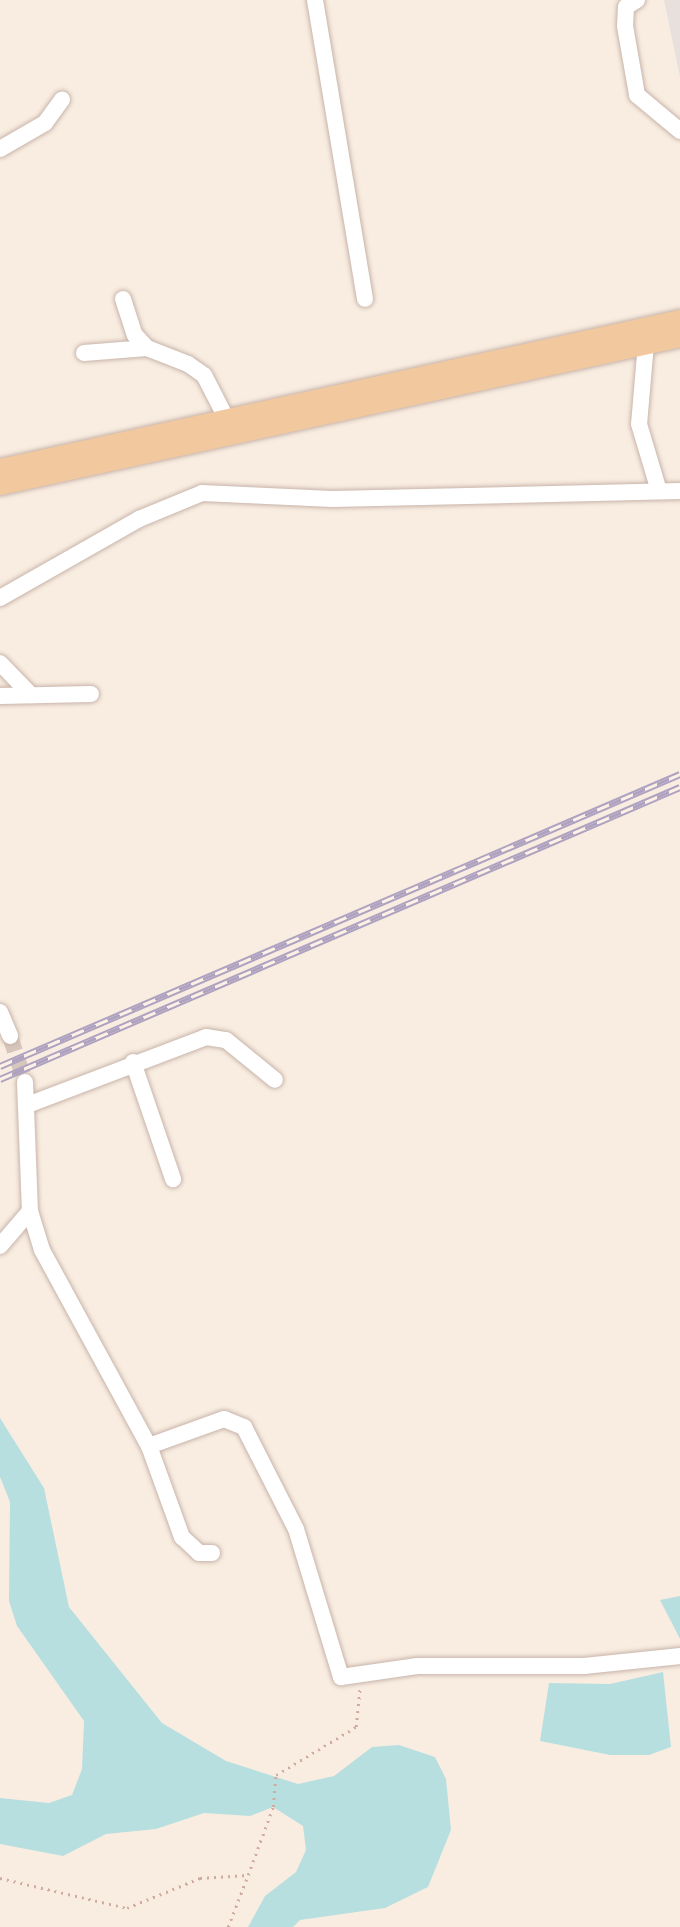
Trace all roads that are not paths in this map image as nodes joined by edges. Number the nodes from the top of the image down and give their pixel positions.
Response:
1 (315, 0) edge
2 (637, 0) edge
3 (62, 100) dead end
4 (680, 131) edge
5 (0, 149) edge
6 (123, 299) dead end
7 (365, 299) dead end
8 (680, 319) edge
9 (680, 337) edge
10 (646, 343) junction
11 (147, 348) junction
12 (84, 353) dead end
13 (225, 416) junction
14 (144, 444) junction
15 (0, 468) edge
16 (27, 471) junction
17 (0, 485) edge
18 (659, 491) junction
19 (680, 491) edge
20 (0, 598) edge
21 (0, 663) edge
22 (91, 694) dead end
23 (31, 695) junction
24 (0, 696) edge
25 (134, 1062) junction
26 (275, 1080) dead end
27 (26, 1082) tunnel mouth
28 (30, 1104) junction
29 (173, 1179) dead end
30 (30, 1211) junction
31 (0, 1246) edge
32 (149, 1446) junction
33 (212, 1553) dead end
34 (680, 1656) edge

1 - 7 street
2 - 4 street
3 - 5 street
6 - 11 street
8 - 13 main road
9 - 10 main road
10 - 14 main road
10 - 18 street
11 - 12 street
11 - 13 street
13 - 14 main road
14 - 16 main road
15 - 16 main road
16 - 17 main road
18 - 19 street
18 - 20 street
21 - 23 street
22 - 23 street
23 - 24 street
25 - 26 street
25 - 28 street
25 - 29 street
27 - 28 street
28 - 30 street
30 - 31 street
30 - 32 street
32 - 33 street
32 - 34 street

